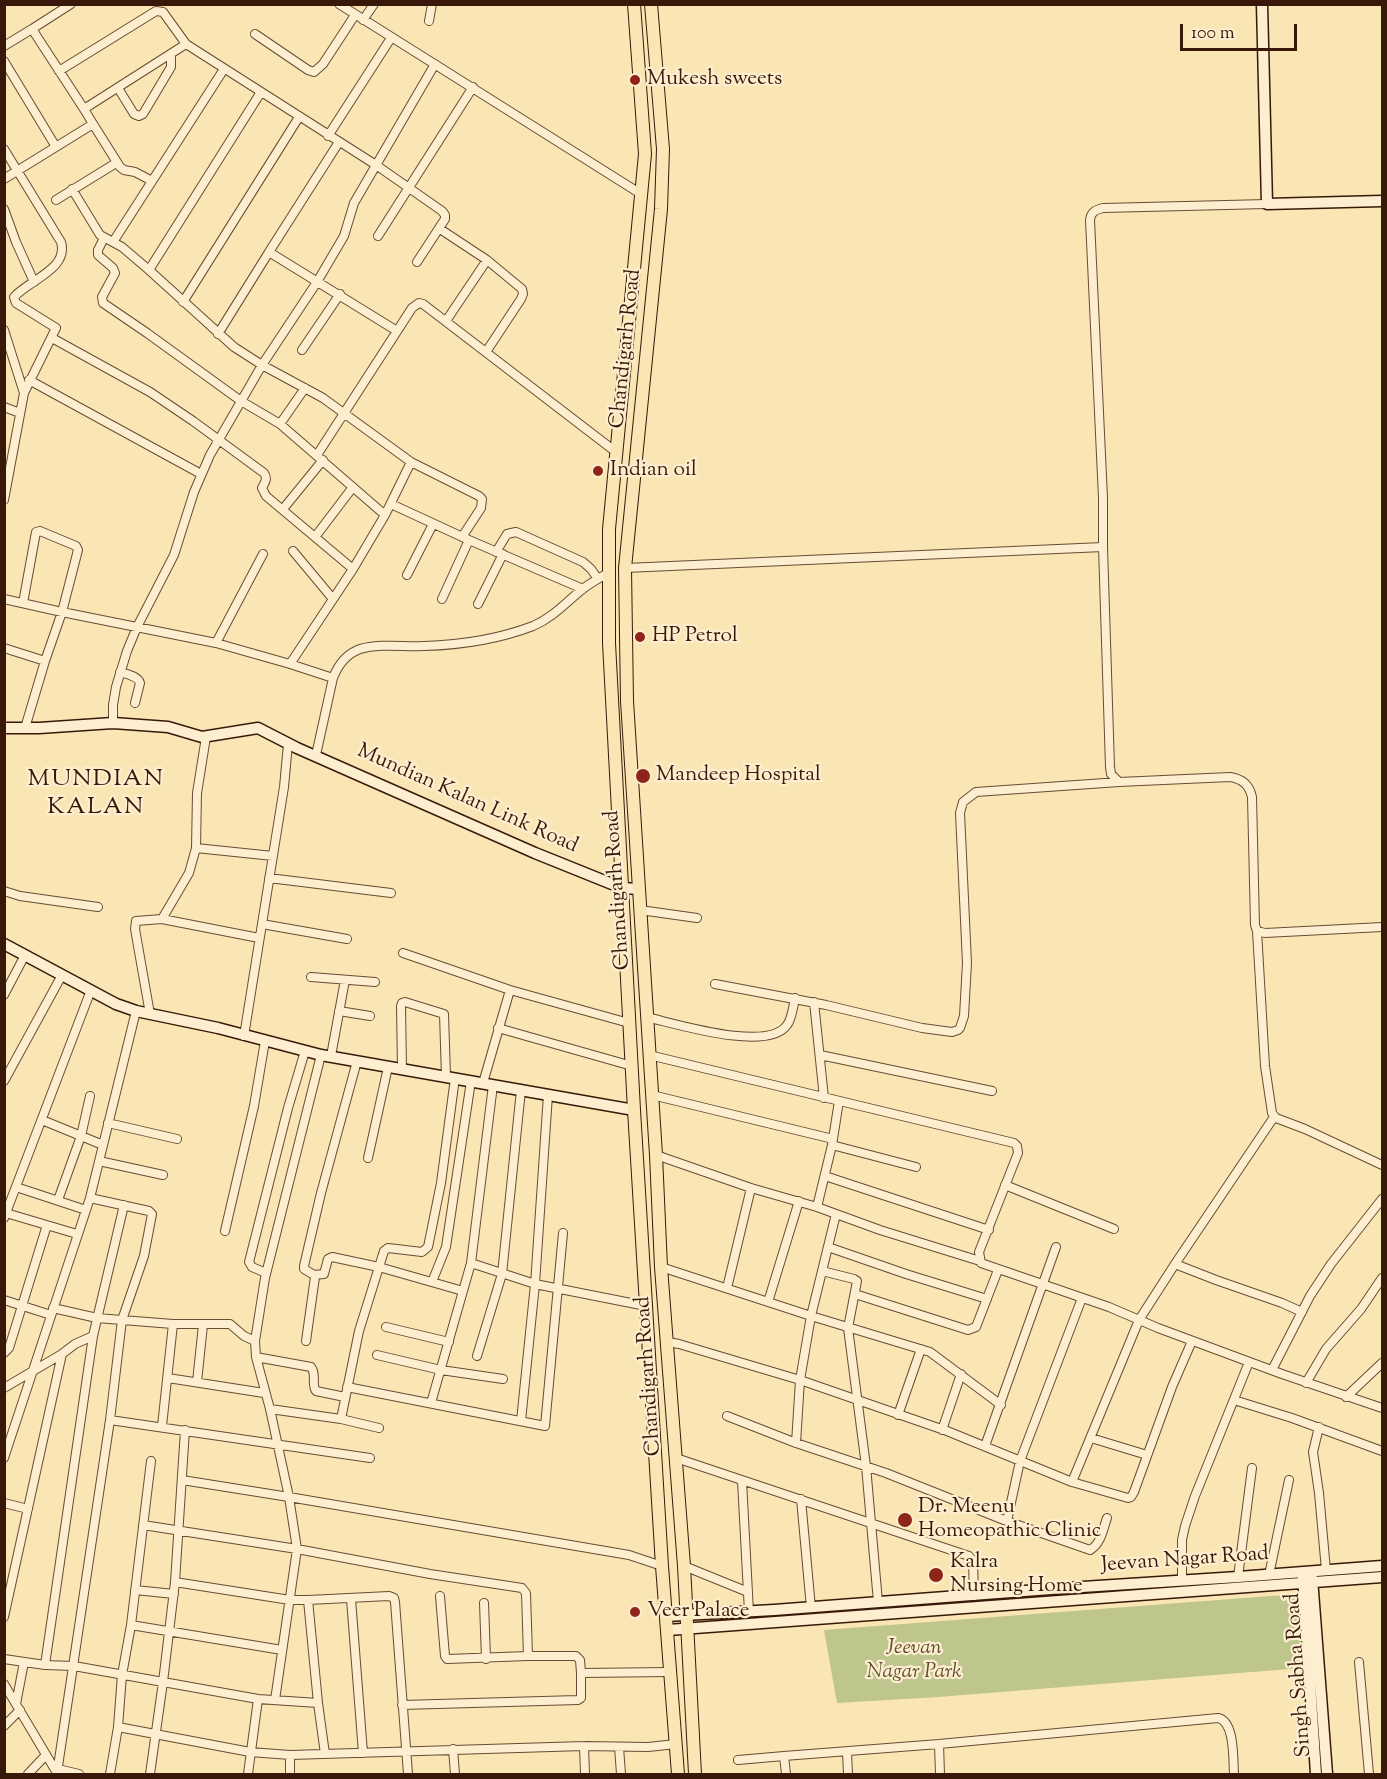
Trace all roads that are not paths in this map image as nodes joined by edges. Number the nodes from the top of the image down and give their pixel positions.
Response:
1 (70, 4) edge
2 (339, 4) edge
3 (374, 4) edge
4 (432, 4) edge
5 (634, 4) edge
6 (651, 4) edge
7 (1262, 4) edge
8 (359, 17) junction
9 (429, 21) dead end
10 (32, 29) junction
11 (255, 34) dead end
12 (392, 38) junction
13 (186, 44) junction
14 (4, 46) edge
15 (171, 54) junction
16 (4, 61) edge
17 (435, 64) junction
18 (224, 69) junction
19 (59, 71) junction
20 (473, 87) junction
21 (118, 88) junction
22 (261, 92) junction
23 (84, 109) junction
24 (299, 117) junction
25 (93, 124) junction
26 (328, 136) junction
27 (339, 142) junction
28 (56, 147) junction
29 (4, 149) edge
30 (116, 163) junction
31 (376, 165) junction
32 (18, 171) junction
33 (4, 179) edge
34 (152, 181) junction
35 (408, 188) junction
36 (72, 189) junction
37 (641, 194) junction
38 (56, 200) dead end
39 (1383, 201) edge
40 (1267, 204) junction
41 (4, 209) edge
42 (440, 229) junction
43 (378, 236) dead end
44 (104, 238) junction
45 (113, 242) junction
46 (269, 252) junction
47 (487, 260) junction
48 (417, 262) dead end
49 (149, 270) junction
50 (34, 282) junction
51 (317, 282) junction
52 (340, 294) junction
53 (183, 302) junction
54 (446, 321) junction
55 (4, 330) edge
56 (397, 331) junction
57 (218, 334) junction
58 (52, 338) junction
59 (302, 350) dead end
60 (486, 352) junction
61 (8, 355) edge
62 (262, 365) junction
63 (29, 380) junction
64 (305, 388) junction
65 (24, 393) junction
66 (241, 401) junction
67 (4, 407) edge
68 (20, 413) junction
69 (345, 413) junction
70 (280, 424) junction
71 (218, 439) junction
72 (616, 452) junction
73 (320, 458) junction
74 (411, 462) junction
75 (201, 474) junction
76 (353, 488) junction
77 (4, 500) edge
78 (391, 504) junction
79 (283, 509) junction
80 (385, 515) junction
81 (433, 524) junction
82 (315, 537) junction
83 (465, 539) junction
84 (1103, 547) junction
85 (293, 551) dead end
86 (499, 553) junction
87 (263, 554) dead end
88 (625, 568) junction
89 (353, 569) junction
90 (407, 575) dead end
91 (603, 576) junction
92 (583, 589) junction
93 (4, 599) edge
94 (333, 599) junction
95 (442, 599) dead end
96 (23, 603) junction
97 (478, 604) dead end
98 (62, 612) junction
99 (137, 627) junction
100 (216, 643) junction
101 (4, 648) edge
102 (45, 661) junction
103 (290, 664) junction
104 (120, 672) junction
105 (333, 678) junction
106 (135, 703) dead end
107 (113, 723) junction
108 (4, 728) edge
109 (25, 728) junction
110 (206, 737) junction
111 (293, 746) junction
112 (316, 755) junction
113 (1119, 782) junction
114 (196, 848) junction
115 (273, 856) junction
116 (269, 878) junction
117 (622, 888) junction
118 (639, 889) junction
119 (4, 891) edge
120 (391, 893) dead end
121 (98, 908) dead end
122 (640, 910) junction
123 (697, 918) dead end
124 (162, 919) junction
125 (262, 924) junction
126 (1383, 927) edge
127 (1257, 931) junction
128 (259, 938) junction
129 (347, 939) dead end
130 (5, 945) edge
131 (403, 953) dead end
132 (25, 955) junction
133 (62, 975) junction
134 (311, 977) dead end
135 (345, 980) junction
136 (375, 982) dead end
137 (715, 984) dead end
138 (91, 990) junction
139 (510, 990) junction
140 (4, 995) edge
141 (795, 999) junction
142 (814, 1002) junction
143 (136, 1011) junction
144 (339, 1011) junction
145 (150, 1014) junction
146 (370, 1016) dead end
147 (646, 1017) junction
148 (629, 1023) junction
149 (498, 1028) junction
150 (244, 1036) junction
151 (265, 1041) junction
152 (305, 1051) junction
153 (649, 1055) junction
154 (820, 1055) junction
155 (326, 1056) junction
156 (357, 1061) junction
157 (632, 1066) junction
158 (388, 1067) junction
159 (402, 1069) junction
160 (450, 1078) junction
161 (4, 1081) edge
162 (482, 1083) junction
163 (521, 1090) junction
164 (992, 1091) dead end
165 (548, 1095) junction
166 (652, 1095) junction
167 (90, 1096) dead end
168 (824, 1098) junction
169 (839, 1101) junction
170 (634, 1110) junction
171 (1274, 1116) junction
172 (42, 1119) junction
173 (108, 1124) junction
174 (81, 1136) junction
175 (177, 1139) dead end
176 (832, 1142) junction
177 (103, 1145) junction
178 (656, 1155) junction
179 (368, 1158) dead end
180 (99, 1161) junction
181 (1383, 1165) edge
182 (916, 1167) dead end
183 (163, 1175) dead end
184 (825, 1176) junction
185 (1005, 1185) junction
186 (16, 1186) junction
187 (751, 1188) junction
188 (90, 1198) junction
189 (1383, 1198) edge
190 (58, 1200) junction
191 (799, 1201) junction
192 (124, 1205) junction
193 (817, 1207) junction
194 (86, 1210) junction
195 (836, 1214) junction
196 (5, 1216) edge
197 (47, 1225) junction
198 (988, 1230) junction
199 (1114, 1230) dead end
200 (225, 1231) dead end
201 (563, 1233) dead end
202 (78, 1234) junction
203 (828, 1247) junction
204 (1056, 1247) dead end
205 (980, 1261) junction
206 (471, 1263) junction
207 (1175, 1264) junction
208 (379, 1267) junction
209 (661, 1267) junction
210 (998, 1270) junction
211 (822, 1271) junction
212 (266, 1273) junction
213 (502, 1274) junction
214 (314, 1275) junction
215 (1383, 1278) edge
216 (432, 1282) junction
217 (535, 1284) junction
218 (1043, 1284) junction
219 (558, 1288) junction
220 (727, 1288) junction
221 (463, 1290) junction
222 (855, 1294) junction
223 (1082, 1298) junction
224 (987, 1299) junction
225 (4, 1300) edge
226 (768, 1302) junction
227 (23, 1306) junction
228 (646, 1306) junction
229 (52, 1312) junction
230 (1302, 1312) junction
231 (812, 1316) junction
232 (97, 1318) junction
233 (122, 1320) junction
234 (1139, 1320) junction
235 (173, 1324) junction
236 (203, 1325) junction
237 (386, 1327) dead end
238 (848, 1328) junction
239 (93, 1336) junction
240 (255, 1341) junction
241 (306, 1341) dead end
242 (1192, 1341) junction
243 (449, 1342) junction
244 (667, 1342) junction
245 (921, 1349) junction
246 (4, 1353) edge
247 (62, 1354) junction
248 (377, 1355) dead end
249 (477, 1356) dead end
250 (256, 1357) junction
251 (1249, 1362) junction
252 (1383, 1363) edge
253 (441, 1370) junction
254 (1272, 1370) junction
255 (32, 1372) junction
256 (961, 1374) junction
257 (168, 1378) junction
258 (503, 1379) dead end
259 (800, 1380) junction
260 (197, 1382) junction
261 (1306, 1383) junction
262 (347, 1387) junction
263 (4, 1388) edge
264 (264, 1393) junction
265 (345, 1397) junction
266 (1346, 1397) junction
267 (858, 1400) junction
268 (1234, 1400) junction
269 (431, 1403) junction
270 (1001, 1405) junction
271 (1383, 1408) edge
272 (270, 1409) junction
273 (898, 1415) junction
274 (727, 1416) dead end
275 (341, 1419) junction
276 (110, 1420) junction
277 (521, 1421) junction
278 (162, 1426) junction
279 (1319, 1427) junction
280 (379, 1428) dead end
281 (185, 1430) junction
282 (942, 1430) junction
283 (1091, 1438) junction
284 (796, 1443) junction
285 (278, 1445) junction
286 (985, 1446) junction
287 (1383, 1451) edge
288 (1147, 1455) junction
289 (4, 1458) edge
290 (370, 1458) dead end
291 (676, 1458) junction
292 (150, 1461) dead end
293 (1020, 1461) junction
294 (866, 1466) junction
295 (1252, 1468) dead end
296 (182, 1480) junction
297 (1288, 1480) dead end
298 (742, 1481) junction
299 (1072, 1482) junction
300 (289, 1497) junction
301 (801, 1499) junction
302 (4, 1503) edge
303 (28, 1509) junction
304 (1107, 1518) dead end
305 (1007, 1521) junction
306 (872, 1524) junction
307 (142, 1525) junction
308 (178, 1532) junction
309 (297, 1549) junction
310 (662, 1566) junction
311 (684, 1566) junction
312 (1383, 1566) edge
313 (1326, 1570) junction
314 (1269, 1575) junction
315 (1238, 1577) junction
316 (1383, 1577) edge
317 (1307, 1578) junction
318 (1182, 1581) junction
319 (175, 1582) junction
320 (135, 1590) junction
321 (748, 1592) junction
322 (174, 1594) junction
323 (440, 1596) dead end
324 (974, 1596) junction
325 (351, 1599) junction
326 (290, 1600) junction
327 (308, 1600) junction
328 (878, 1602) junction
329 (484, 1603) dead end
330 (811, 1608) junction
331 (749, 1612) junction
332 (686, 1615) junction
333 (666, 1616) junction
334 (4, 1617) edge
335 (131, 1625) junction
336 (687, 1629) junction
337 (169, 1630) junction
338 (668, 1630) junction
339 (282, 1650) junction
340 (528, 1656) junction
341 (4, 1659) edge
342 (486, 1659) junction
343 (24, 1662) junction
344 (1359, 1662) dead end
345 (45, 1665) junction
346 (74, 1666) junction
347 (670, 1672) junction
348 (581, 1673) junction
349 (122, 1676) junction
350 (163, 1682) junction
351 (4, 1684) edge
352 (258, 1699) junction
353 (275, 1700) junction
354 (318, 1702) junction
355 (402, 1705) junction
356 (18, 1707) junction
357 (4, 1726) edge
358 (118, 1727) junction
359 (156, 1734) junction
360 (676, 1744) junction
361 (939, 1744) junction
362 (584, 1746) junction
363 (619, 1747) junction
364 (453, 1749) junction
365 (406, 1751) junction
366 (250, 1752) junction
367 (847, 1752) junction
368 (363, 1753) junction
369 (325, 1754) junction
370 (46, 1755) junction
371 (290, 1755) junction
372 (784, 1756) junction
373 (738, 1760) dead end
374 (57, 1772) edge
375 (28, 1774) edge
376 (79, 1774) edge
377 (110, 1774) edge
378 (150, 1774) edge
379 (248, 1774) edge
380 (290, 1774) edge
381 (408, 1774) edge
382 (455, 1774) edge
383 (585, 1774) edge
384 (621, 1774) edge
385 (678, 1774) edge
386 (695, 1774) edge
387 (786, 1774) edge
388 (848, 1774) edge
389 (940, 1774) edge
390 (1234, 1774) edge
391 (1316, 1774) edge
392 (1327, 1774) edge
393 (1369, 1774) edge

1 - 10 street
2 - 8 street
3 - 8 street
4 - 9 street
5 - 37 main road, Chandigarh Road
6 - 88 main road, Chandigarh Road
7 - 40 street
8 - 11 street
8 - 12 street
10 - 14 street
10 - 19 street
12 - 17 street
12 - 26 street
13 - 15 street
13 - 18 street
13 - 19 street
15 - 21 street
15 - 21 street
16 - 28 street
17 - 20 street
17 - 31 street
18 - 22 street
18 - 34 street
19 - 23 street
20 - 35 street
20 - 37 street
21 - 23 street
22 - 24 street
22 - 49 street
23 - 25 street
24 - 26 street
24 - 53 street
25 - 28 street
25 - 30 street
26 - 27 street
27 - 31 street
27 - 46 street
28 - 32 street
29 - 32 street
30 - 34 street
30 - 36 street
31 - 35 street
31 - 51 street
32 - 33 street
32 - 50 street
34 - 45 street
35 - 42 street
35 - 43 street
36 - 38 street
36 - 44 street
37 - 72 main road, Chandigarh Road
39 - 40 street
40 - 84 street
41 - 50 street
42 - 47 street
42 - 48 street
44 - 45 street
44 - 66 street
45 - 49 street
46 - 51 street
46 - 57 street
47 - 54 street
47 - 60 street
49 - 53 street
50 - 58 street
51 - 52 street
51 - 62 street
52 - 56 street
52 - 59 street
53 - 57 street
54 - 56 street
54 - 60 street
55 - 61 street
56 - 69 street
57 - 62 street
58 - 63 street
58 - 71 street
60 - 72 street
61 - 65 street
62 - 64 street
62 - 66 street
63 - 65 street
63 - 75 street
64 - 69 street
64 - 70 street
65 - 68 street
66 - 70 street
66 - 71 street
67 - 68 street
68 - 77 street
69 - 73 street
69 - 74 street
70 - 73 street
71 - 75 street
71 - 79 street
72 - 91 main road, Chandigarh Road
73 - 76 street
73 - 79 street
74 - 78 street
74 - 83 street
75 - 99 street
76 - 80 street
76 - 82 street
78 - 80 street
78 - 81 street
79 - 82 street
80 - 89 street
81 - 83 street
81 - 90 street
82 - 89 street
83 - 86 street
83 - 95 street
84 - 88 street
84 - 113 street
85 - 94 street
86 - 91 street
86 - 92 street
86 - 97 street
87 - 100 street
88 - 118 main road, Chandigarh Road
89 - 94 street
91 - 92 street
91 - 117 main road, Chandigarh Road
92 - 105 street
93 - 96 street
94 - 103 street
96 - 98 street
96 - 98 street
98 - 99 street
98 - 102 street
99 - 100 street
99 - 104 street
100 - 103 street
101 - 102 street
102 - 109 street
103 - 105 street
104 - 106 street
104 - 107 street
105 - 112 street
107 - 109 street
107 - 110 street
108 - 109 street
110 - 111 street, Mundian Kalan Link Road
110 - 114 street
111 - 112 street, Mundian Kalan Link Road
111 - 115 street
112 - 117 street, Mundian Kalan Link Road
113 - 127 street
113 - 142 street
114 - 115 street
114 - 124 street
115 - 116 street
116 - 120 street
116 - 125 street
117 - 118 street, Mundian Kalan Link Road
117 - 148 main road, Chandigarh Road
118 - 122 main road, Chandigarh Road
119 - 121 street
122 - 123 street
122 - 147 main road, Chandigarh Road
124 - 128 street
124 - 145 street
125 - 128 street
125 - 129 street
126 - 127 street
127 - 171 street
128 - 150 street
130 - 132 street
131 - 139 street
132 - 133 street
132 - 140 street
133 - 138 street
133 - 161 street
134 - 135 street
135 - 136 street
135 - 144 street
137 - 141 street
138 - 143 street
138 - 172 street
139 - 148 street
139 - 149 street
141 - 142 street
141 - 147 street
142 - 154 street
143 - 145 street
143 - 173 street
144 - 146 street
144 - 155 street
145 - 150 street
147 - 153 main road, Chandigarh Road
148 - 157 main road, Chandigarh Road
149 - 157 street
149 - 162 street
150 - 151 street
151 - 152 street
151 - 200 street
152 - 155 street
152 - 212 street
153 - 166 main road, Chandigarh Road
153 - 168 street
154 - 164 street
154 - 168 street
155 - 156 street
155 - 212 street
156 - 158 street
156 - 214 street
157 - 170 main road, Chandigarh Road
158 - 159 street
158 - 179 street
159 - 160 street
159 - 160 street
160 - 162 street
160 - 208 street
162 - 163 street
162 - 206 street
162 - 216 street
163 - 165 street
163 - 213 street
165 - 170 street
165 - 217 street
166 - 176 street
166 - 178 main road, Chandigarh Road
167 - 174 street
168 - 169 street
169 - 176 street
169 - 185 street
170 - 228 main road, Chandigarh Road
171 - 181 street
171 - 207 street
172 - 174 street
172 - 186 street
173 - 175 street
173 - 177 street
174 - 177 street
174 - 190 street
176 - 182 street
176 - 184 street
177 - 180 street
178 - 187 street
178 - 209 main road, Chandigarh Road
180 - 183 street
180 - 188 street
184 - 193 street
184 - 198 street
185 - 198 street
185 - 199 street
186 - 190 street
186 - 196 street
187 - 191 street
187 - 220 street
188 - 192 street
188 - 194 street
189 - 230 street
190 - 194 street
191 - 193 street
191 - 226 street
192 - 232 street
192 - 233 street
193 - 195 street
194 - 202 street
195 - 203 street
195 - 205 street
196 - 197 street
197 - 202 street
197 - 227 street
198 - 205 street
201 - 219 street
202 - 229 street
203 - 211 street
203 - 224 street
204 - 218 street
205 - 210 street
206 - 213 street
206 - 221 street
207 - 230 street
207 - 234 street
208 - 214 street
208 - 216 street
208 - 262 street
209 - 220 street
209 - 244 main road, Chandigarh Road
210 - 218 street
210 - 224 street
211 - 222 street
211 - 231 street
212 - 240 street
213 - 217 street
213 - 249 street
214 - 241 street
215 - 261 street
216 - 221 street
217 - 219 street
217 - 277 street
218 - 223 street
218 - 270 street
219 - 228 street
219 - 277 street
220 - 226 street
221 - 243 street
222 - 224 street
222 - 238 street
223 - 234 street
223 - 293 street
225 - 227 street
226 - 231 street
227 - 229 street
227 - 246 street
228 - 310 main road, Chandigarh Road
229 - 232 street
229 - 255 street
230 - 254 street
231 - 238 street
231 - 259 street
232 - 233 street
232 - 239 street
233 - 235 street
233 - 276 street
234 - 242 street
234 - 283 street
235 - 236 street
235 - 257 street
236 - 240 street
236 - 260 street
237 - 243 street
238 - 245 street
238 - 267 street
239 - 247 street
239 - 345 street
240 - 250 street
242 - 251 street
242 - 288 street
243 - 253 street
244 - 259 street
244 - 291 main road, Chandigarh Road
245 - 256 street
245 - 273 street
247 - 255 street
247 - 303 street
248 - 253 street
250 - 264 street
250 - 265 street
251 - 254 street
251 - 268 street
252 - 266 street
253 - 258 street
253 - 269 street
254 - 261 street
255 - 263 street
255 - 289 street
256 - 270 street
256 - 282 street
257 - 260 street
257 - 278 street
259 - 267 street
259 - 284 street
260 - 264 street
261 - 266 street
262 - 265 street
262 - 269 street
264 - 272 street
265 - 275 street
266 - 271 street
267 - 273 street
267 - 294 street
268 - 279 street
268 - 318 street
269 - 277 street
270 - 286 street
272 - 275 street
272 - 285 street
273 - 282 street
274 - 284 street
275 - 280 street
276 - 278 street
276 - 346 street
278 - 281 street
279 - 287 street
279 - 313 street
281 - 285 street
281 - 296 street
282 - 286 street
283 - 288 street
283 - 299 street
284 - 294 street
285 - 290 street
285 - 300 street
286 - 293 street
288 - 299 street
291 - 298 street
291 - 311 main road, Chandigarh Road
292 - 307 street
293 - 299 street
293 - 305 street
294 - 305 street
294 - 306 street
295 - 315 street
296 - 300 street
296 - 308 street
297 - 314 street
298 - 301 street
298 - 321 street
300 - 309 street
300 - 310 street
301 - 306 street
301 - 330 street
302 - 303 street
303 - 334 street
304 - 305 street
306 - 324 street
306 - 328 street
307 - 308 street
307 - 320 street
308 - 309 street
308 - 319 street
309 - 326 street
309 - 340 street
310 - 333 main road, Chandigarh Road
311 - 321 street
311 - 332 main road, Chandigarh Road
312 - 313 street, Jeevan Nagar Road
313 - 317 street, Jeevan Nagar Road
314 - 315 street, Jeevan Nagar Road
314 - 317 street, Jeevan Nagar Road
315 - 318 street, Jeevan Nagar Road
316 - 317 street, Jeevan Nagar Road
317 - 336 street, Jeevan Nagar Road
317 - 391 street, Singh Sabha Road
317 - 392 street, Singh Sabha Road
318 - 324 street, Jeevan Nagar Road
319 - 322 street
319 - 326 street
320 - 322 street
320 - 335 street
321 - 331 street
322 - 337 street
323 - 342 street
324 - 328 street, Jeevan Nagar Road
325 - 327 street
325 - 355 street
325 - 368 street
326 - 327 street
326 - 339 street
327 - 354 street
328 - 330 street, Jeevan Nagar Road
329 - 342 street
330 - 331 street, Jeevan Nagar Road
331 - 332 street, Jeevan Nagar Road
332 - 333 street, Jeevan Nagar Road
332 - 336 main road, Chandigarh Road
333 - 338 main road, Chandigarh Road
335 - 337 street
335 - 349 street
336 - 338 street, Jeevan Nagar Road
336 - 386 main road, Chandigarh Road
337 - 339 street
337 - 350 street
338 - 347 main road, Chandigarh Road
339 - 353 street
340 - 342 street
340 - 348 street
341 - 343 street
343 - 345 street
343 - 356 street
344 - 393 street
345 - 346 street
346 - 349 street
346 - 374 street
347 - 348 street
347 - 360 main road, Chandigarh Road
348 - 355 street
349 - 350 street
349 - 358 street
350 - 352 street
350 - 359 street
351 - 356 street
352 - 353 street
352 - 366 street
353 - 354 street
354 - 369 street
355 - 365 street
356 - 357 street
356 - 370 street
358 - 359 street
358 - 377 street
359 - 366 street
359 - 378 street
360 - 363 street
360 - 385 main road, Chandigarh Road
361 - 367 street
361 - 389 street
361 - 390 street
362 - 363 street
362 - 364 street
362 - 383 street
363 - 384 street
364 - 365 street
364 - 382 street
365 - 368 street
365 - 381 street
366 - 371 street
366 - 379 street
367 - 372 street
367 - 388 street
368 - 369 street
369 - 371 street
370 - 374 street
370 - 375 street
371 - 380 street
372 - 373 street
372 - 387 street
374 - 376 street

